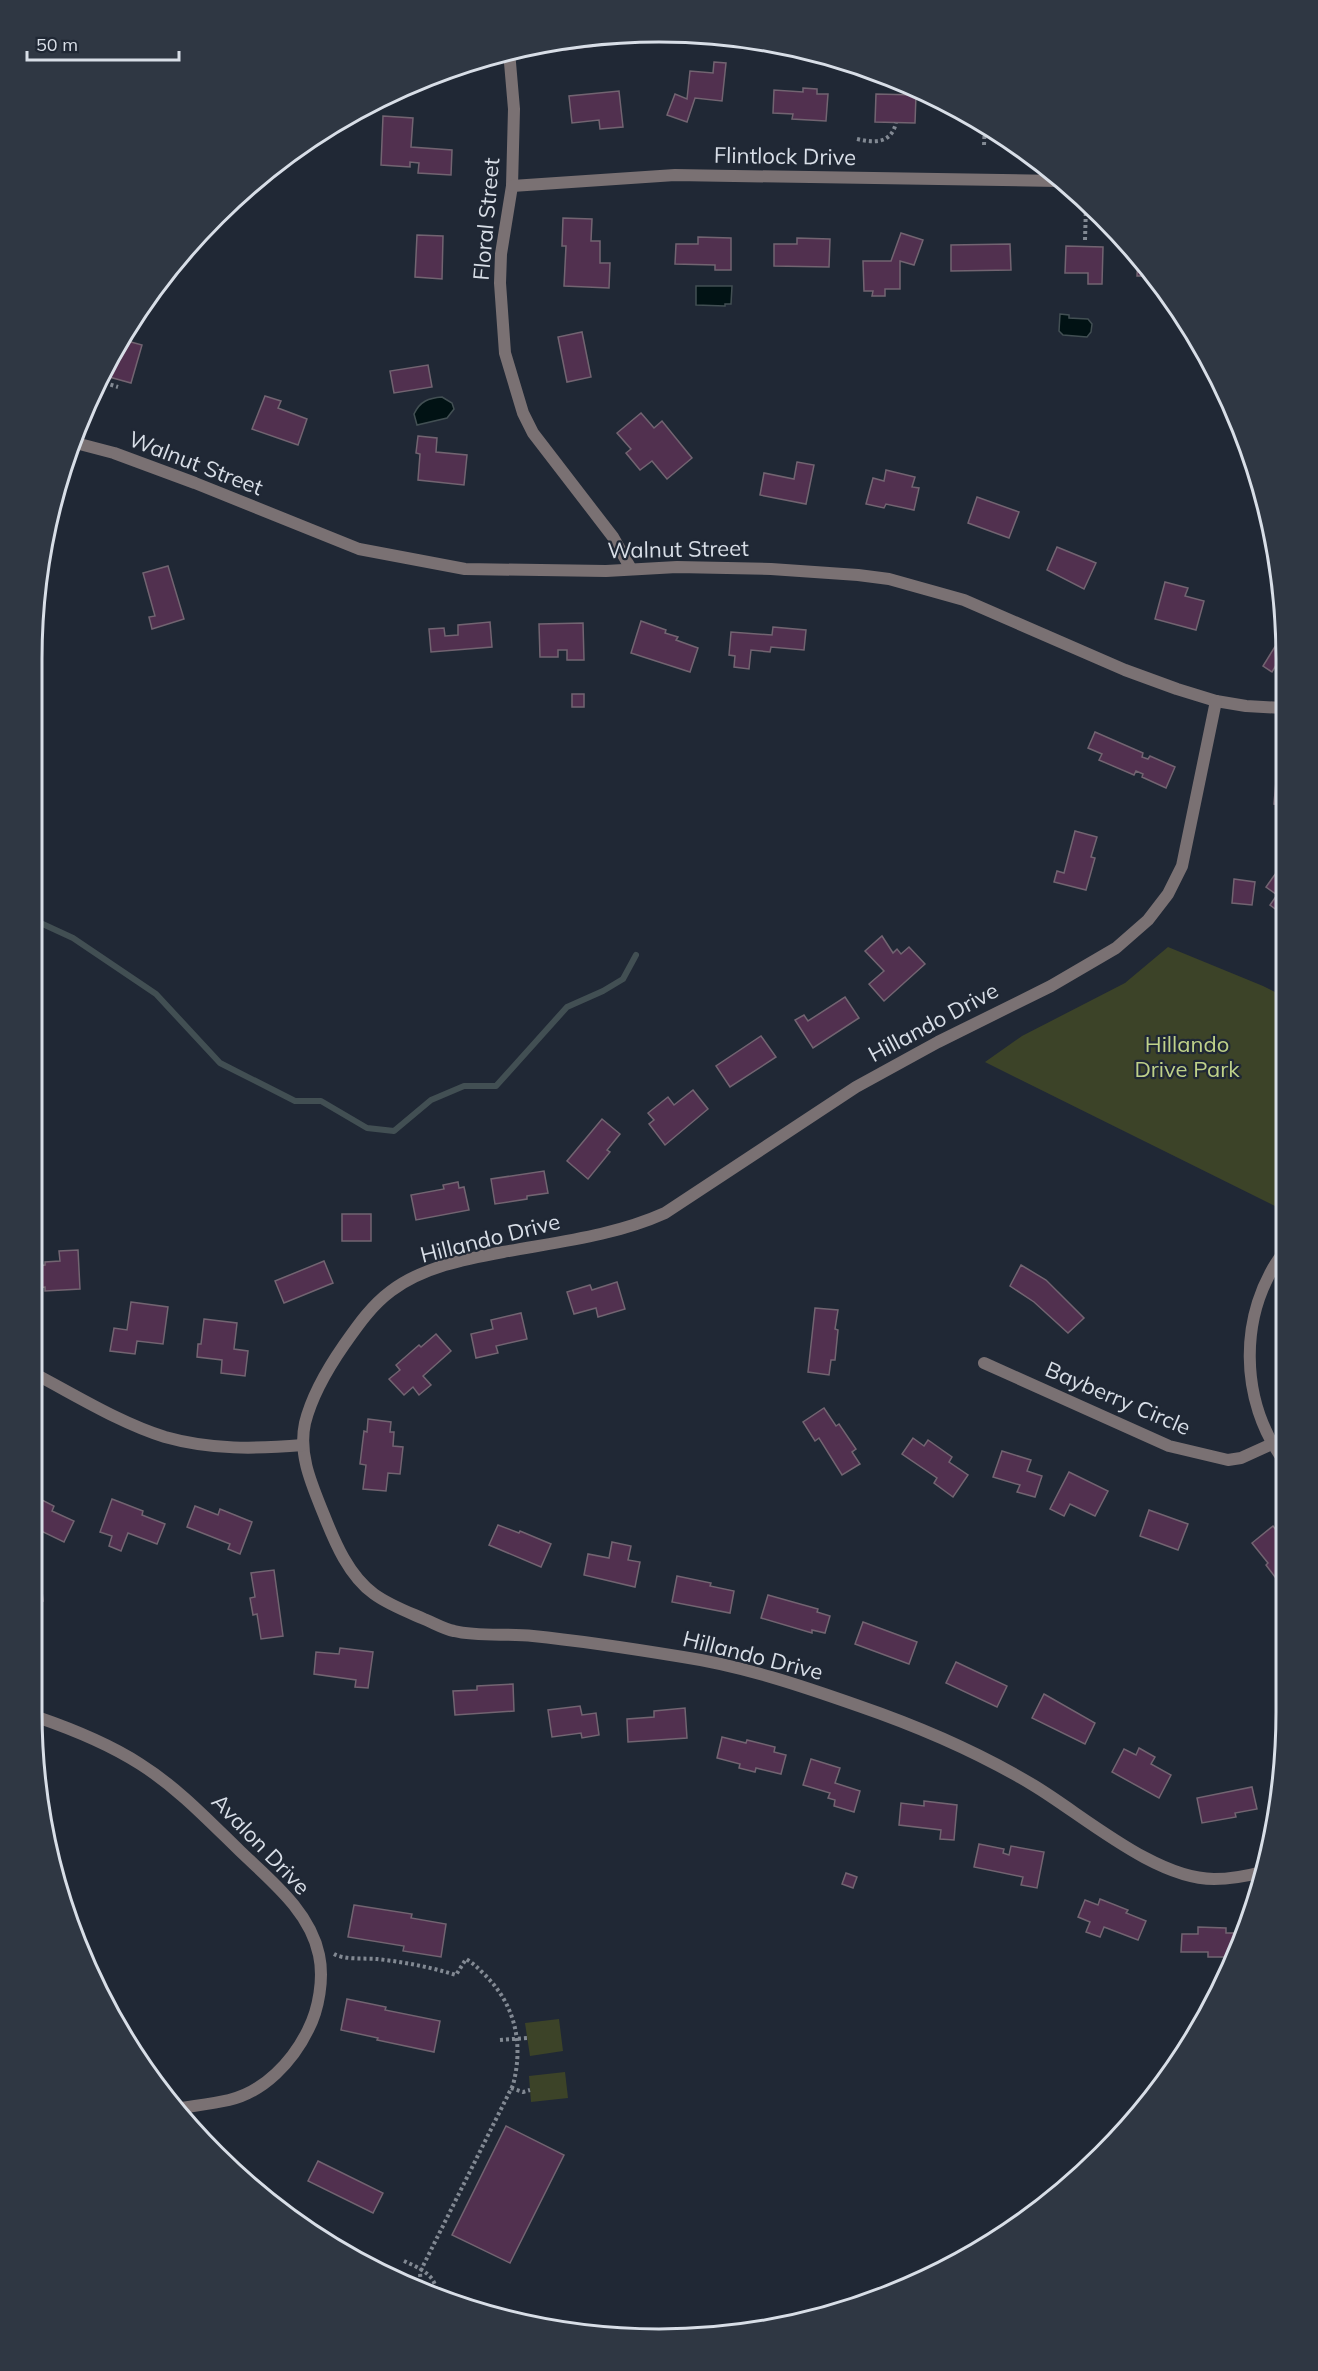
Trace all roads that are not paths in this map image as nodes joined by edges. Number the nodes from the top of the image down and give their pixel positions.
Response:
1 (510, 61) edge
2 (1048, 181) edge
3 (512, 186) junction
4 (81, 444) edge
5 (631, 570) junction
6 (1216, 701) junction
7 (1276, 708) edge
8 (1276, 1266) edge
9 (984, 1363) dead end
10 (42, 1378) edge
11 (1272, 1444) junction
12 (303, 1445) junction
13 (1276, 1450) edge
14 (42, 1719) edge
15 (1255, 1873) edge
16 (186, 2107) edge

1 - 3 street, Floral Street
2 - 3 street, Flintlock Drive
3 - 5 street, Floral Street
4 - 5 street, Walnut Street
5 - 6 street, Walnut Street
6 - 7 street, Walnut Street
6 - 12 street, Hillando Drive
8 - 11 street
9 - 11 street, Bayberry Circle
10 - 12 street
11 - 13 street
12 - 15 street, Hillando Drive
14 - 16 street, Avalon Drive

